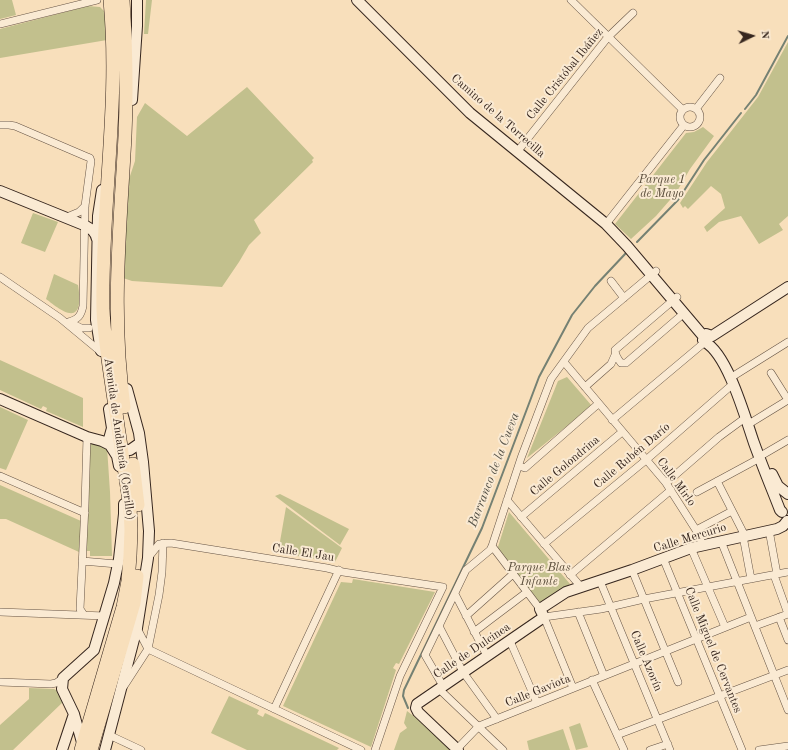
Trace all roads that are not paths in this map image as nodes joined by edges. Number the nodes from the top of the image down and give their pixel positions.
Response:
1 (110, 0) edge
2 (123, 0) edge
3 (137, 0) edge
4 (357, 0) edge
5 (570, 0) edge
6 (96, 1) edge
7 (633, 13) dead end
8 (112, 18) junction
9 (0, 24) edge
10 (608, 37) junction
11 (720, 78) dead end
12 (696, 109) junction
13 (683, 110) junction
14 (0, 125) edge
15 (684, 125) junction
16 (517, 152) junction
17 (110, 169) junction
18 (122, 176) junction
19 (0, 191) edge
20 (85, 206) junction
21 (98, 216) junction
22 (67, 217) junction
23 (606, 224) junction
24 (84, 225) junction
25 (97, 239) junction
26 (104, 254) junction
27 (96, 270) junction
28 (653, 273) junction
29 (0, 277) edge
30 (611, 281) dead end
31 (788, 287) edge
32 (624, 298) junction
33 (675, 299) junction
34 (683, 314) junction
35 (60, 318) junction
36 (69, 322) junction
37 (92, 324) junction
38 (709, 339) junction
39 (89, 341) junction
40 (788, 342) edge
41 (101, 352) junction
42 (615, 355) junction
43 (564, 362) junction
44 (621, 363) junction
45 (611, 364) junction
46 (771, 373) dead end
47 (734, 379) junction
48 (585, 387) junction
49 (0, 398) edge
50 (788, 400) edge
51 (598, 404) junction
52 (612, 420) junction
53 (749, 420) junction
54 (121, 428) junction
55 (622, 432) junction
56 (90, 438) junction
57 (788, 440) edge
58 (123, 448) junction
59 (762, 456) junction
60 (646, 460) junction
61 (519, 466) junction
62 (0, 476) edge
63 (123, 480) junction
64 (717, 481) junction
65 (666, 483) junction
66 (770, 485) junction
67 (671, 490) junction
68 (697, 492) dead end
69 (788, 494) edge
70 (507, 500) junction
71 (788, 500) edge
72 (732, 511) junction
73 (85, 513) junction
74 (521, 516) junction
75 (786, 518) edge
76 (696, 530) junction
77 (769, 530) junction
78 (149, 531) junction
79 (744, 536) junction
80 (721, 541) junction
81 (161, 544) junction
82 (544, 544) junction
83 (703, 545) junction
84 (492, 546) junction
85 (691, 548) junction
86 (148, 558) junction
87 (663, 558) junction
88 (82, 561) junction
89 (117, 564) junction
90 (339, 570) junction
91 (632, 570) junction
92 (788, 572) edge
93 (513, 574) junction
94 (570, 575) junction
95 (776, 575) junction
96 (751, 579) junction
97 (600, 581) junction
98 (737, 582) junction
99 (581, 587) junction
100 (707, 587) junction
101 (527, 592) junction
102 (678, 593) junction
103 (455, 594) junction
104 (644, 599) junction
105 (611, 607) junction
106 (0, 612) edge
107 (578, 612) junction
108 (542, 613) junction
109 (788, 614) edge
110 (84, 615) junction
111 (105, 616) junction
112 (466, 616) junction
113 (751, 617) junction
114 (779, 617) junction
115 (439, 626) junction
116 (755, 626) junction
117 (725, 627) junction
118 (136, 629) junction
119 (474, 632) junction
120 (151, 634) junction
121 (696, 639) junction
122 (788, 640) edge
123 (510, 641) junction
124 (148, 649) junction
125 (666, 651) junction
126 (487, 656) junction
127 (635, 663) junction
128 (788, 670) edge
129 (464, 672) junction
130 (604, 676) junction
131 (774, 676) junction
132 (63, 678) junction
133 (592, 680) junction
134 (0, 682) edge
135 (678, 682) dead end
136 (441, 687) junction
137 (573, 688) junction
138 (122, 689) junction
139 (720, 696) junction
140 (537, 703) junction
141 (274, 709) junction
142 (788, 710) edge
143 (74, 714) junction
144 (497, 719) junction
145 (658, 720) junction
146 (478, 726) junction
147 (110, 735) junction
148 (617, 735) junction
149 (788, 746) edge
150 (669, 747) edge
151 (348, 748) edge
152 (85, 749) edge
153 (62, 750) edge
154 (105, 750) edge
155 (141, 750) edge
156 (361, 750) edge
157 (375, 750) edge
158 (458, 750) edge
159 (503, 750) edge
160 (624, 750) edge
161 (650, 750) edge
162 (742, 750) edge
163 (759, 750) edge

1 - 8 highway, Avenida de Andalucía (Cerrillo)
2 - 18 highway, Avenida de Andalucía (Cerrillo)
3 - 18 street
4 - 16 street, Camino de la Torrecilla
5 - 10 street
6 - 8 street
6 - 9 street
7 - 10 street, Calle Cristóbal Ibáñez
8 - 17 highway, Avenida de Andalucía (Cerrillo)
10 - 13 street
10 - 16 street, Calle Cristóbal Ibáñez
11 - 12 street
12 - 13 street
12 - 15 street
13 - 15 street
14 - 20 street
15 - 23 street
16 - 23 street, Camino de la Torrecilla
17 - 21 street, Avenida de Andalucía (Cerrillo)
17 - 26 highway, Avenida de Andalucía (Cerrillo)
18 - 54 highway, Avenida de Andalucía (Cerrillo)
19 - 22 street
20 - 22 street
20 - 24 street
21 - 24 street
21 - 25 street, Avenida de Andalucía (Cerrillo)
22 - 24 street
23 - 28 street, Camino de la Torrecilla
24 - 25 street
24 - 36 street
25 - 27 street, Avenida de Andalucía (Cerrillo)
26 - 27 street
26 - 54 highway, Avenida de Andalucía (Cerrillo)
27 - 37 street, Avenida de Andalucía (Cerrillo)
28 - 32 street
28 - 33 street, Camino de la Torrecilla
29 - 35 street
30 - 32 street
31 - 38 street
32 - 43 street
33 - 34 street, Camino de la Torrecilla
33 - 38 street, Camino de la Torrecilla
33 - 42 street
34 - 38 street, Camino de la Torrecilla
34 - 44 street
35 - 36 street
35 - 39 street
36 - 37 street
37 - 39 street
37 - 41 street, Avenida de Andalucía (Cerrillo)
38 - 47 street, Camino de la Torrecilla
38 - 52 street
39 - 41 street
40 - 47 street, Calle Rubén Darío
41 - 54 street, Avenida de Andalucía (Cerrillo)
42 - 44 street
42 - 45 street
43 - 48 street, Calle Mirlo
43 - 61 street
44 - 45 street
45 - 48 street
46 - 50 street
47 - 53 street, Camino de la Torrecilla
47 - 60 street, Calle Rubén Darío
48 - 51 street, Calle Mirlo
49 - 56 street
50 - 53 street
51 - 52 street, Calle Mirlo
51 - 61 street
52 - 55 street, Calle Mirlo
53 - 59 street, Camino de la Torrecilla
53 - 65 street
54 - 56 street
54 - 58 highway, Avenida de Andalucía (Cerrillo)
54 - 58 street, Avenida de Andalucía (Cerrillo)
55 - 60 street, Calle Mirlo
55 - 74 street, Calle Golondrina
56 - 58 street
56 - 73 street
57 - 59 street
58 - 63 highway, Avenida de Andalucía (Cerrillo)
58 - 78 street, Avenida de Andalucía (Cerrillo)
58 - 118 highway, Avenida de Andalucía (Cerrillo)
59 - 64 street
59 - 66 street, Camino de la Torrecilla
59 - 69 street
60 - 65 street, Calle Mirlo
60 - 82 street, Calle Rubén Darío
61 - 70 street
62 - 73 street
63 - 89 street, Avenida de Andalucía (Cerrillo)
63 - 152 highway, Avenida de Andalucía (Cerrillo)
64 - 68 street
64 - 72 street
65 - 67 street, Calle Mirlo
66 - 71 street
66 - 75 street, Camino de la Torrecilla
67 - 76 street, Calle Mirlo
67 - 94 street
70 - 74 street
70 - 84 street
71 - 75 street
72 - 76 street
72 - 79 street
73 - 88 street
74 - 82 street
75 - 77 street, Calle Mercurio
76 - 83 street, Calle Mirlo
77 - 79 street, Calle Mercurio
77 - 95 street
78 - 81 street
78 - 86 street, Avenida de Andalucía (Cerrillo)
79 - 80 street, Calle Mercurio
79 - 96 street
80 - 83 street, Calle Mercurio
80 - 98 street
81 - 86 street
81 - 90 street, Calle El Jau
81 - 120 street
82 - 94 street
83 - 85 street, Calle Mercurio
84 - 93 street
84 - 103 street
85 - 87 street, Calle Mercurio
85 - 100 street
86 - 118 street, Avenida de Andalucía (Cerrillo)
87 - 91 street, Calle Mercurio
87 - 102 street, Calle Miguel de Cervantes
88 - 89 street
88 - 110 street
89 - 111 street, Avenida de Andalucía (Cerrillo)
90 - 141 street
90 - 157 street, Calle El Jau
91 - 97 street, Calle Mercurio
91 - 104 street
92 - 95 street
93 - 101 street
93 - 112 street
94 - 99 street
95 - 96 street
95 - 109 street
96 - 98 street
97 - 99 street, Calle Mercurio
97 - 105 street, Calle Azorín
98 - 100 street
98 - 113 street
99 - 108 street, Calle de Dulcinea
100 - 102 street
100 - 117 street
101 - 108 street
101 - 119 street
102 - 104 street
102 - 121 street, Calle Miguel de Cervantes
103 - 112 street
103 - 115 street
104 - 105 street
104 - 125 street
105 - 107 street
105 - 127 street, Calle Azorín
106 - 110 street
107 - 108 street
107 - 130 street
108 - 123 street, Calle de Dulcinea
108 - 137 street
109 - 114 street
110 - 111 street
111 - 132 street, Avenida de Andalucía (Cerrillo)
112 - 119 street
113 - 116 street
113 - 117 street, Calle Gaviota
114 - 116 street
114 - 122 street
115 - 129 street
115 - 136 street
116 - 131 street
117 - 121 street, Calle Gaviota
118 - 120 street
118 - 124 street
118 - 138 street, Avenida de Andalucía (Cerrillo)
118 - 152 highway, Avenida de Andalucía (Cerrillo)
119 - 126 street
120 - 124 street
121 - 125 street, Calle Gaviota
121 - 139 street, Calle Miguel de Cervantes
123 - 126 street, Calle de Dulcinea
123 - 140 street
124 - 138 street
124 - 141 street
125 - 127 street, Calle Gaviota
125 - 135 street
126 - 129 street, Calle de Dulcinea
127 - 130 street, Calle Gaviota
127 - 145 street, Calle Azorín
128 - 131 street
129 - 136 street, Calle de Dulcinea
129 - 144 street
130 - 133 street, Calle Gaviota
131 - 139 street
131 - 142 street
132 - 134 street
132 - 143 street
133 - 137 street, Calle Gaviota
133 - 148 street
136 - 146 street
136 - 158 street, Calle de Dulcinea
137 - 140 street, Calle Gaviota
138 - 147 street, Avenida de Andalucía (Cerrillo)
139 - 145 street
139 - 162 street, Calle Miguel de Cervantes
140 - 144 street, Calle Gaviota
141 - 151 street
143 - 152 street
143 - 153 street
144 - 146 street, Calle Gaviota
145 - 148 street
145 - 150 street, Calle Azorín
146 - 158 street, Calle Gaviota
146 - 159 street
147 - 154 street, Avenida de Andalucía (Cerrillo)
147 - 155 street
148 - 160 street
149 - 163 street
150 - 161 street
151 - 156 street

